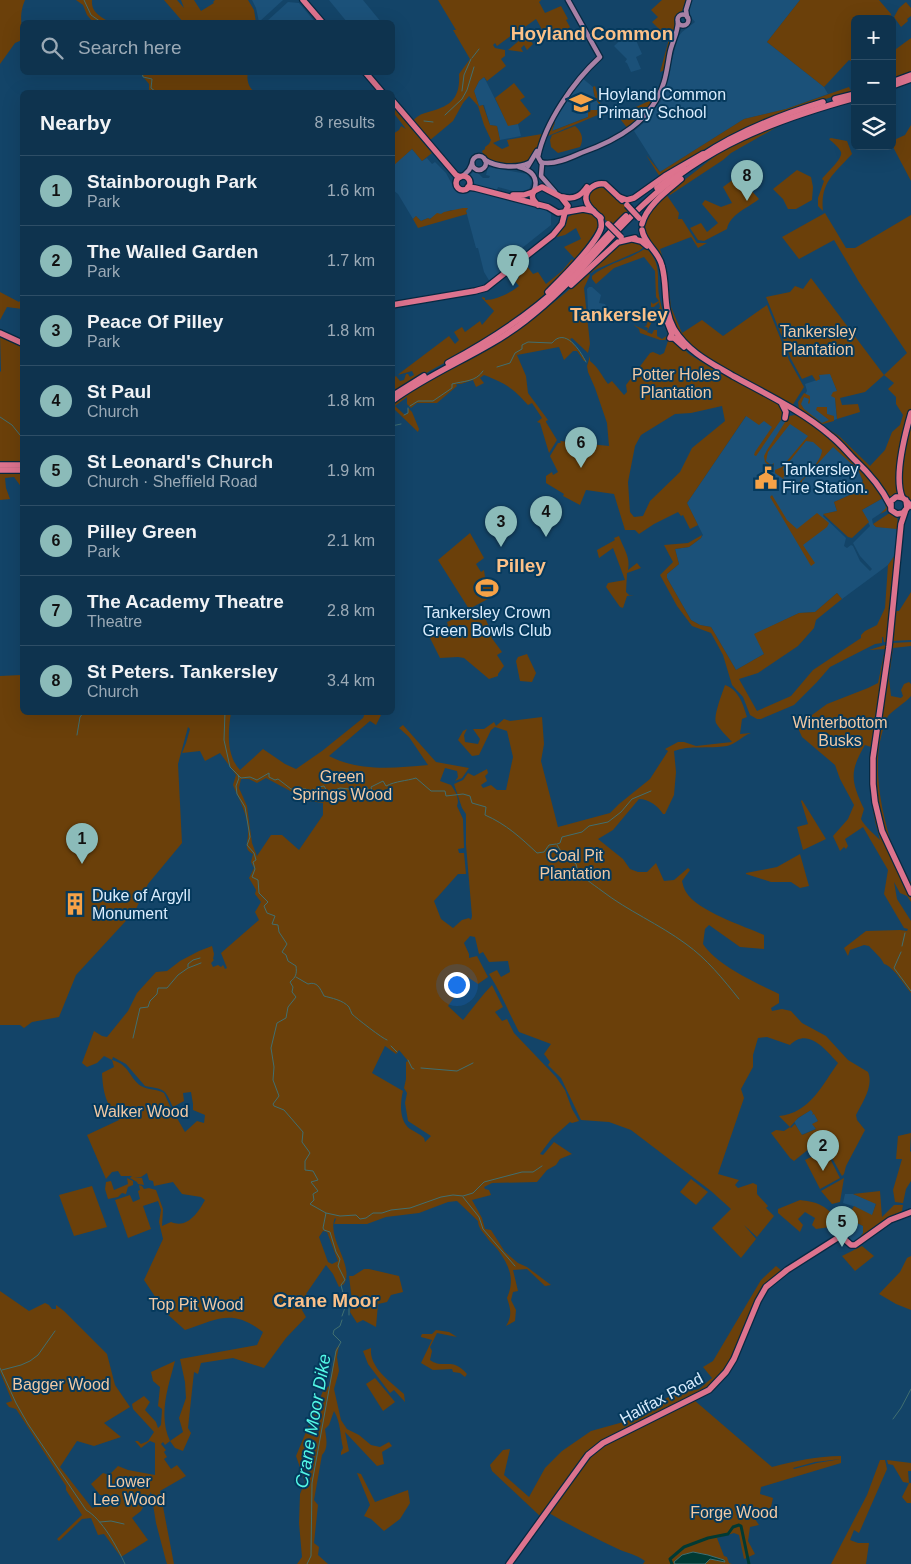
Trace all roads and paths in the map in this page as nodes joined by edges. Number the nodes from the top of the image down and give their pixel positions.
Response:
1 (303, 0) edge
2 (307, 0) edge
3 (568, 0) edge
4 (689, 0) edge
5 (686, 10) junction
6 (681, 15) junction
7 (687, 17) junction
8 (322, 20) edge
9 (322, 20) edge
10 (678, 22) junction
11 (684, 25) junction
12 (678, 30) junction
13 (368, 75) edge
14 (372, 75) edge
15 (911, 75) edge
16 (911, 79) edge
17 (896, 81) edge
18 (896, 85) edge
19 (380, 90) edge
20 (384, 90) edge
21 (851, 97) edge
22 (395, 104) edge
23 (395, 108) edge
24 (539, 148) junction
25 (710, 153) junction
26 (485, 162) junction
27 (528, 163) junction
28 (472, 164) junction
29 (541, 165) junction
30 (516, 166) junction
31 (476, 169) junction
32 (531, 172) junction
33 (465, 178) junction
34 (603, 183) junction
35 (533, 191) junction
36 (555, 192) junction
37 (561, 197) junction
38 (619, 197) junction
39 (538, 205) junction
40 (581, 209) junction
41 (566, 212) junction
42 (595, 212) junction
43 (558, 213) junction
44 (600, 217) junction
45 (641, 224) junction
46 (561, 225) junction
47 (627, 238) junction
48 (645, 242) junction
49 (395, 304) edge
50 (540, 309) junction
51 (526, 315) junction
52 (669, 320) junction
53 (0, 333) edge
54 (676, 335) junction
55 (20, 341) edge
56 (684, 347) junction
57 (720, 369) junction
58 (395, 394) edge
59 (395, 399) edge
60 (782, 403) junction
61 (911, 413) edge
62 (800, 414) junction
63 (0, 465) edge
64 (20, 465) edge
65 (0, 470) edge
66 (20, 470) edge
67 (885, 495) junction
68 (900, 498) junction
69 (890, 505) junction
70 (908, 509) edge
71 (897, 514) junction
72 (901, 524) junction
73 (911, 893) edge
74 (911, 1212) edge
75 (509, 1564) edge

1 - 8 highway
2 - 9 highway
3 - 24 main road
4 - 5 main road
5 - 6 main road
5 - 7 main road
6 - 7 main road
6 - 10 main road
7 - 11 main road
10 - 11 main road
10 - 12 main road
11 - 12 main road
12 - 29 main road
13 - 19 highway
14 - 20 highway
15 - 17 highway
16 - 18 highway
21 - 25 highway
22 - 33 highway
23 - 33 highway
24 - 27 main road
24 - 29 main road
25 - 38 highway
25 - 45 highway
25 - 50 highway
25 - 51 highway
26 - 28 main road
26 - 30 main road
26 - 31 main road
27 - 29 main road
27 - 30 main road
27 - 32 main road
28 - 31 main road
28 - 33 main road
29 - 32 main road
29 - 36 main road
30 - 32 main road
31 - 33 main road
32 - 35 main road
33 - 35 highway
33 - 39 highway
34 - 37 highway
34 - 38 highway
34 - 42 highway
35 - 36 highway
35 - 39 highway
36 - 37 highway
37 - 41 highway
38 - 45 highway, bridge
39 - 43 highway
40 - 41 highway
40 - 42 highway
40 - 46 highway
41 - 43 highway
41 - 46 highway
42 - 44 highway
43 - 46 highway
44 - 47 highway, bridge
44 - 51 highway
45 - 47 highway
45 - 48 highway
46 - 49 highway
47 - 48 highway
47 - 50 highway
48 - 52 highway
50 - 59 highway
51 - 58 highway
52 - 54 highway
52 - 56 highway
53 - 55 highway
54 - 56 highway
54 - 57 highway
56 - 57 highway
57 - 60 highway
60 - 62 highway
60 - 62 highway
61 - 68 highway
62 - 67 highway
63 - 64 highway
65 - 66 highway
67 - 68 highway
67 - 69 highway
68 - 69 highway
68 - 70 highway
69 - 71 highway
70 - 71 highway
70 - 72 highway
71 - 72 highway
72 - 73 highway
74 - 75 highway, Halifax Road

